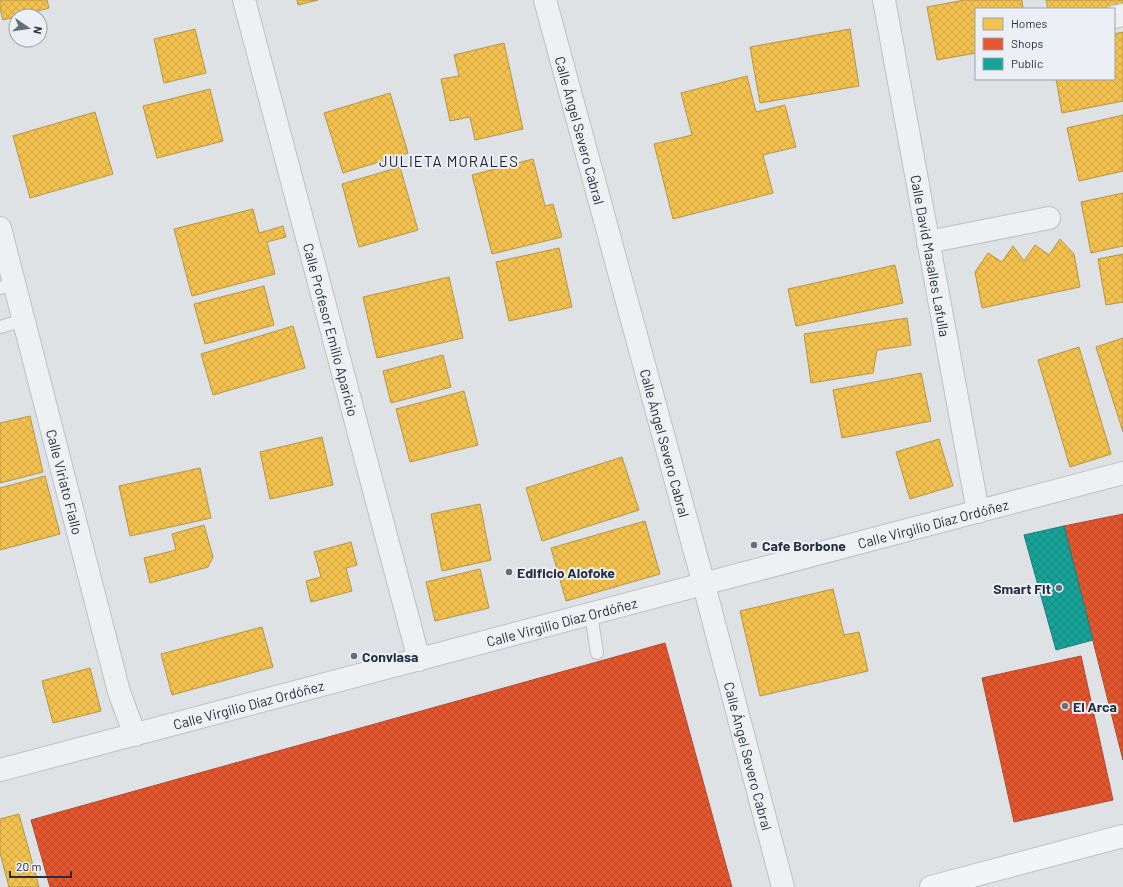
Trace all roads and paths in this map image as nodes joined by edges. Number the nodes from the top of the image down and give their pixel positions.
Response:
1 (244, 0) edge
2 (545, 0) edge
3 (884, 0) edge
4 (1049, 218) dead end
5 (0, 228) edge
6 (928, 242) junction
7 (7, 286) edge
8 (24, 320) junction
9 (0, 327) edge
10 (1123, 473) edge
11 (978, 512) junction
12 (704, 584) junction
13 (591, 614) junction
14 (597, 653) dead end
15 (419, 660) junction
16 (135, 735) junction
17 (0, 770) edge
18 (1123, 836) edge
19 (783, 887) edge
20 (931, 887) edge

1 - 15 street, Calle Profesor Emilio Aparicio
2 - 12 street, Calle Ángel Severo Cabral
3 - 6 street, Calle David Masalles Lafulla
4 - 6 street
5 - 7 street, Calle Viriato Fiallo
6 - 11 street, Calle David Masalles Lafulla
7 - 8 street, Calle Viriato Fiallo
8 - 9 lane
8 - 16 street, Calle Viriato Fiallo
10 - 11 street, Calle Virgilio Díaz Ordóñez
11 - 12 street, Calle Virgilio Díaz Ordóñez
12 - 13 street, Calle Virgilio Díaz Ordóñez
12 - 19 street, Calle Ángel Severo Cabral
13 - 14 lane
13 - 15 street, Calle Virgilio Díaz Ordóñez
15 - 16 street, Calle Virgilio Díaz Ordóñez
16 - 17 street, Calle Virgilio Díaz Ordóñez
18 - 20 main road

